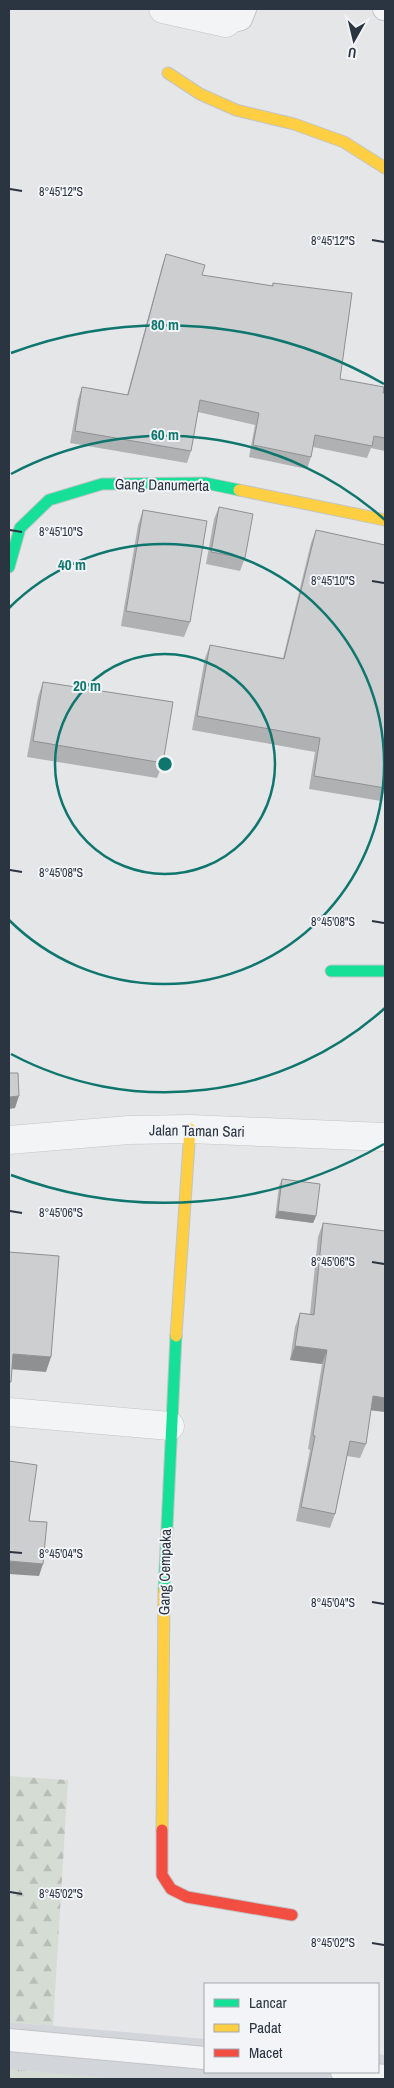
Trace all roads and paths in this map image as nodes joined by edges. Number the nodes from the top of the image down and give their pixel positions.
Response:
1 (164, 9) edge
2 (236, 16) edge
3 (168, 73) dead end
4 (385, 168) edge
5 (385, 520) edge
6 (9, 567) edge
7 (331, 971) dead end
8 (385, 971) edge
9 (190, 1130) junction
10 (385, 1137) edge
11 (9, 1140) edge
12 (9, 1412) edge
13 (170, 1426) junction
14 (292, 1915) dead end
15 (9, 2040) edge
16 (204, 2058) edge
17 (353, 2073) edge
18 (385, 2076) edge

1 - 2 street
3 - 4 street
5 - 6 street, Gang Danumerta
7 - 8 street
9 - 10 street, Jalan Taman Sari
9 - 11 street, Jalan Taman Sari
9 - 13 street, Gang Cempaka
12 - 13 street
13 - 14 street, Gang Cempaka
15 - 16 lane
17 - 18 lane

